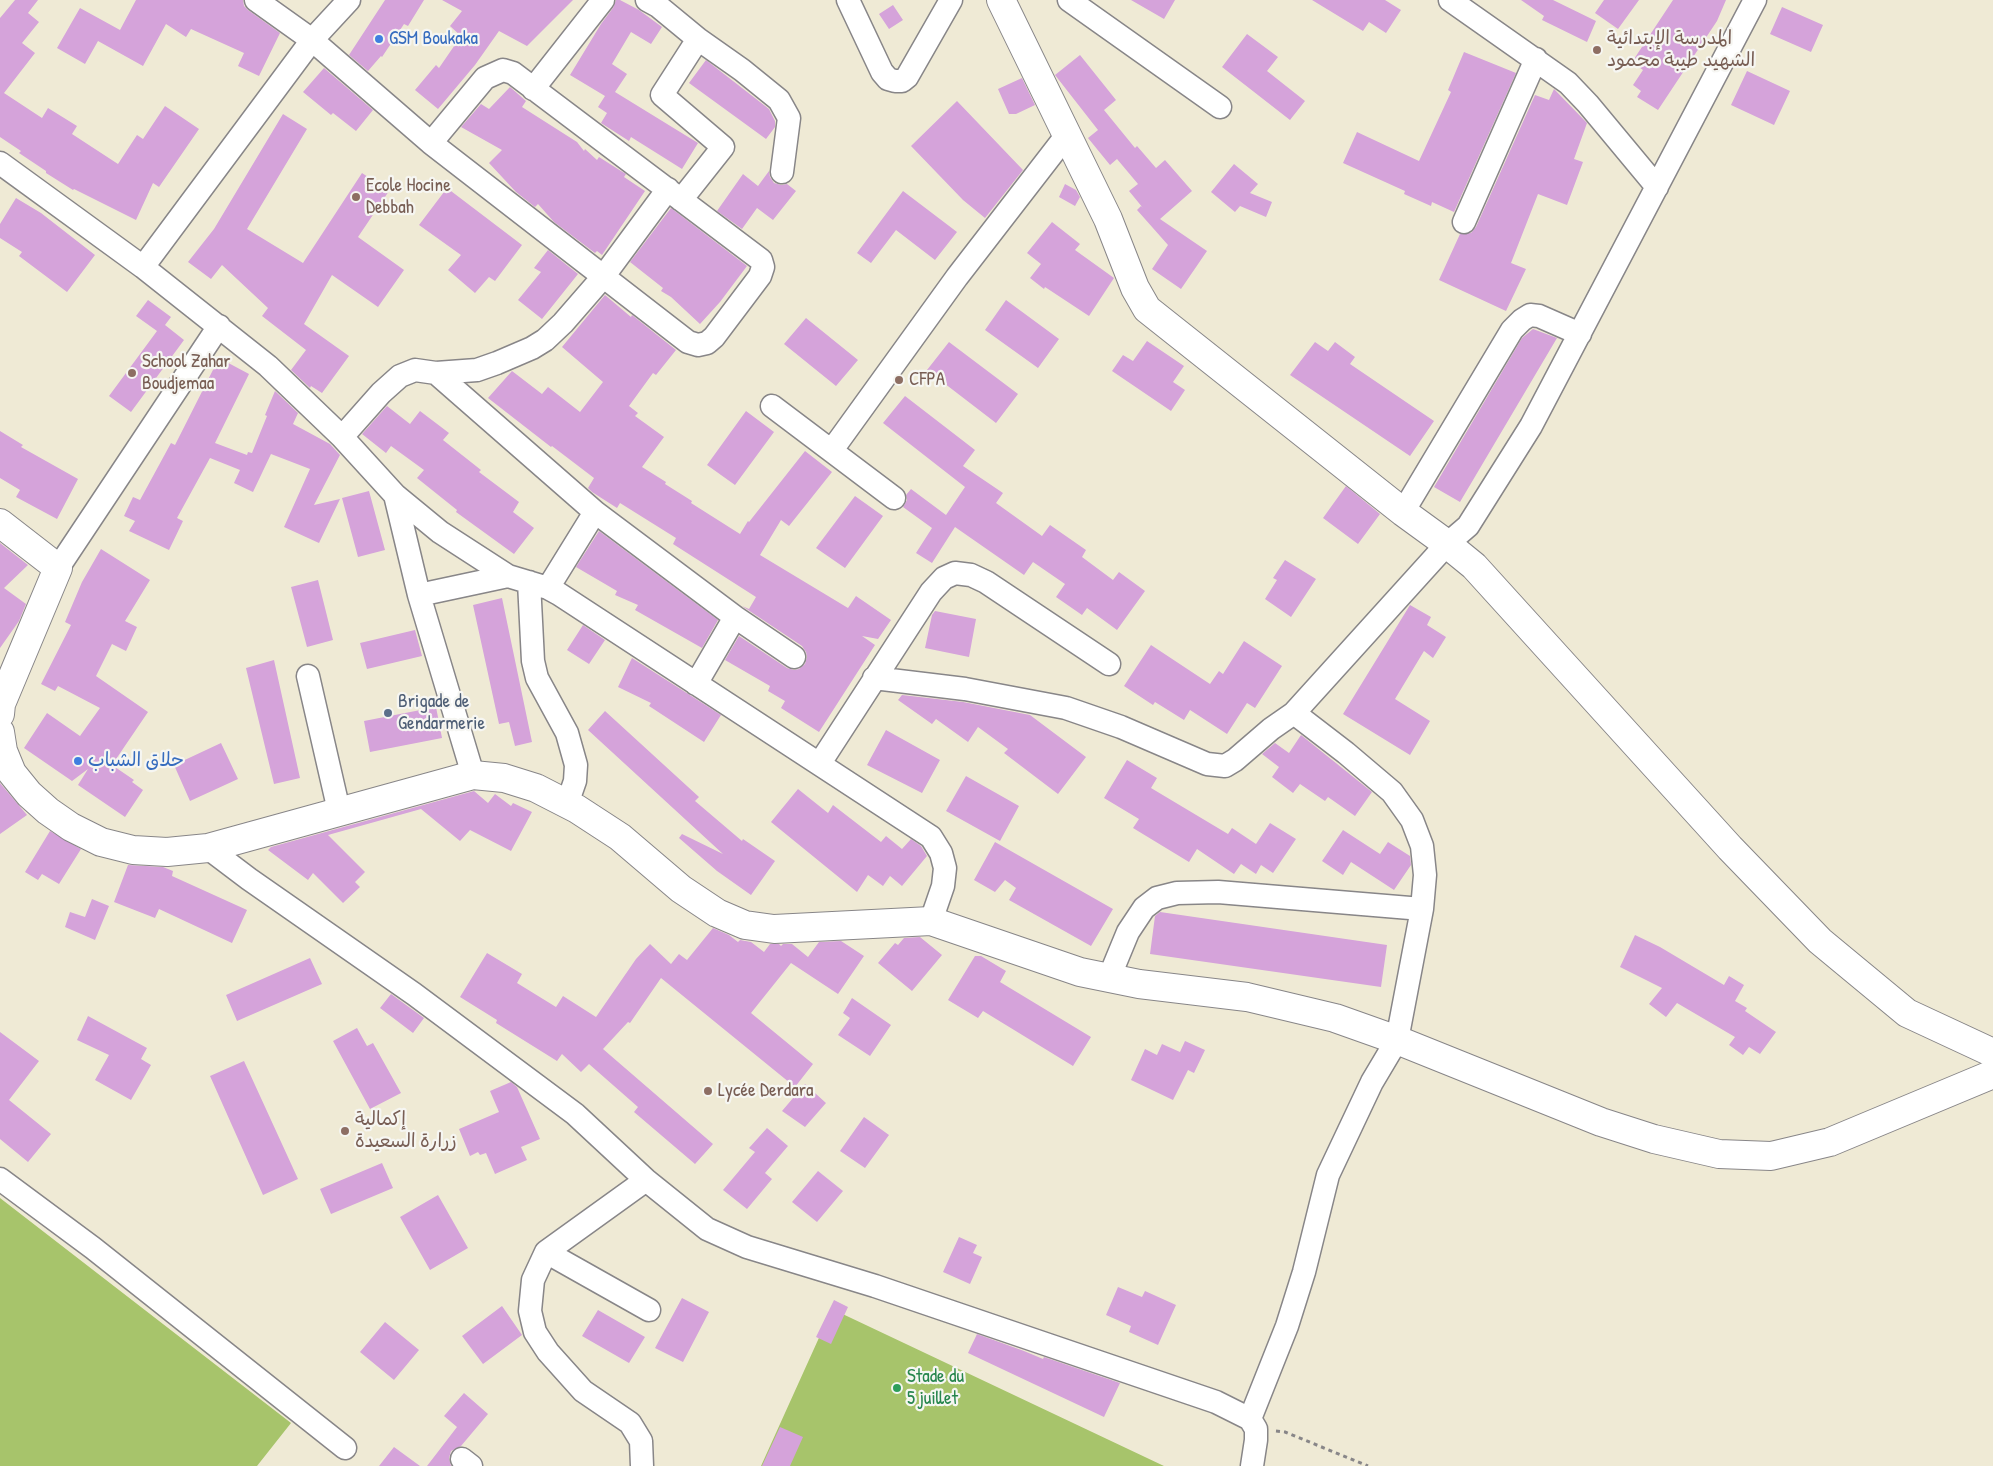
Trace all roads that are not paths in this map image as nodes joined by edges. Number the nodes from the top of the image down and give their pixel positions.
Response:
1 (256, 0) edge
2 (349, 0) edge
3 (602, 0) edge
4 (647, 0) edge
5 (848, 0) edge
6 (952, 0) edge
7 (1001, 0) edge
8 (1069, 0) edge
9 (1450, 0) edge
10 (1755, 0) edge
11 (698, 39) junction
12 (312, 40) junction
13 (1536, 59) junction
14 (533, 88) junction
15 (1220, 107) dead end
16 (1066, 136) junction
17 (431, 143) junction
18 (0, 163) edge
19 (782, 172) dead end
20 (1657, 187) junction
21 (675, 195) junction
22 (1464, 222) dead end
23 (143, 267) junction
24 (603, 276) junction
25 (220, 326) junction
26 (1580, 334) junction
27 (436, 372) junction
28 (772, 406) dead end
29 (342, 437) junction
30 (832, 450) junction
31 (395, 495) junction
32 (894, 498) dead end
33 (595, 512) junction
34 (1403, 512) junction
35 (0, 522) edge
36 (1448, 544) junction
37 (58, 568) junction
38 (529, 582) junction
39 (419, 595) junction
40 (735, 617) junction
41 (794, 657) dead end
42 (1109, 664) dead end
43 (308, 676) dead end
44 (874, 678) junction
45 (696, 684) junction
46 (0, 708) edge
47 (1294, 713) junction
48 (0, 732) edge
49 (820, 764) junction
50 (474, 775) junction
51 (567, 804) junction
52 (339, 811) junction
53 (208, 848) junction
54 (1422, 909) junction
55 (931, 921) junction
56 (1109, 978) junction
57 (1397, 1040) junction
58 (1993, 1053) edge
59 (1993, 1074) edge
60 (0, 1179) edge
61 (646, 1180) junction
62 (546, 1252) junction
63 (649, 1310) dead end
64 (1253, 1424) junction
65 (345, 1448) dead end
66 (642, 1466) edge
67 (1252, 1466) edge

1 - 12 street
2 - 12 street
3 - 14 street
4 - 11 street
5 - 6 street
7 - 16 main road
8 - 15 street
9 - 13 street
10 - 20 street
11 - 19 street
11 - 21 street
12 - 17 street
12 - 23 street
13 - 20 street
13 - 22 street
14 - 17 street
14 - 21 street
16 - 30 street
16 - 34 main road
17 - 24 street
18 - 23 street
20 - 26 street
21 - 24 street
21 - 24 street
23 - 25 street
24 - 27 street
25 - 29 street
25 - 37 street
26 - 34 street
26 - 36 street
27 - 29 street
27 - 33 street
28 - 30 street
29 - 31 street
30 - 32 street
31 - 38 street
31 - 39 street
33 - 38 street
33 - 40 street
34 - 36 main road
35 - 37 main road
36 - 47 street
36 - 58 main road
37 - 46 main road
38 - 39 street
38 - 45 street
38 - 51 street
39 - 50 street
40 - 41 street
40 - 45 street
42 - 44 street
43 - 52 street
44 - 47 street
44 - 49 street
45 - 49 street
47 - 54 street
48 - 53 main road
49 - 55 street
50 - 51 main road
50 - 52 main road
51 - 55 main road
52 - 53 main road
53 - 61 street
54 - 56 street
54 - 57 street
55 - 56 main road
56 - 57 main road
57 - 59 main road
57 - 64 street
60 - 65 street
61 - 62 street
61 - 64 street
62 - 63 street
62 - 66 street
64 - 67 street

